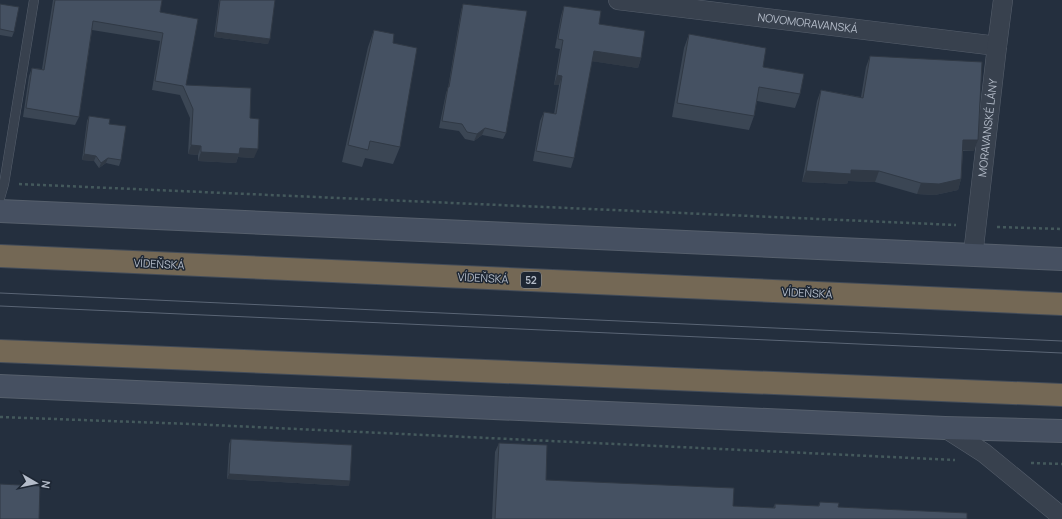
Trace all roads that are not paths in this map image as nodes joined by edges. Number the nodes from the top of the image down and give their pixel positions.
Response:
1 (34, 0) edge
2 (618, 0) edge
3 (1003, 0) edge
4 (997, 46) junction
5 (0, 198) edge
6 (0, 211) edge
7 (973, 255) junction
8 (0, 256) edge
9 (1062, 259) edge
10 (1062, 304) edge
11 (0, 351) edge
12 (0, 386) edge
13 (1062, 395) edge
14 (945, 428) junction
15 (1062, 431) edge
16 (1062, 517) edge

1 - 5 lane
2 - 4 street, NOVOMORAVANSKÁ
3 - 4 street, MORAVANSKÉ LÁNY
4 - 7 street, MORAVANSKÉ LÁNY
6 - 7 street
7 - 9 street
8 - 10 highway, VÍDEŇSKÁ / 52
11 - 13 highway
12 - 14 street
14 - 15 street
14 - 16 street

